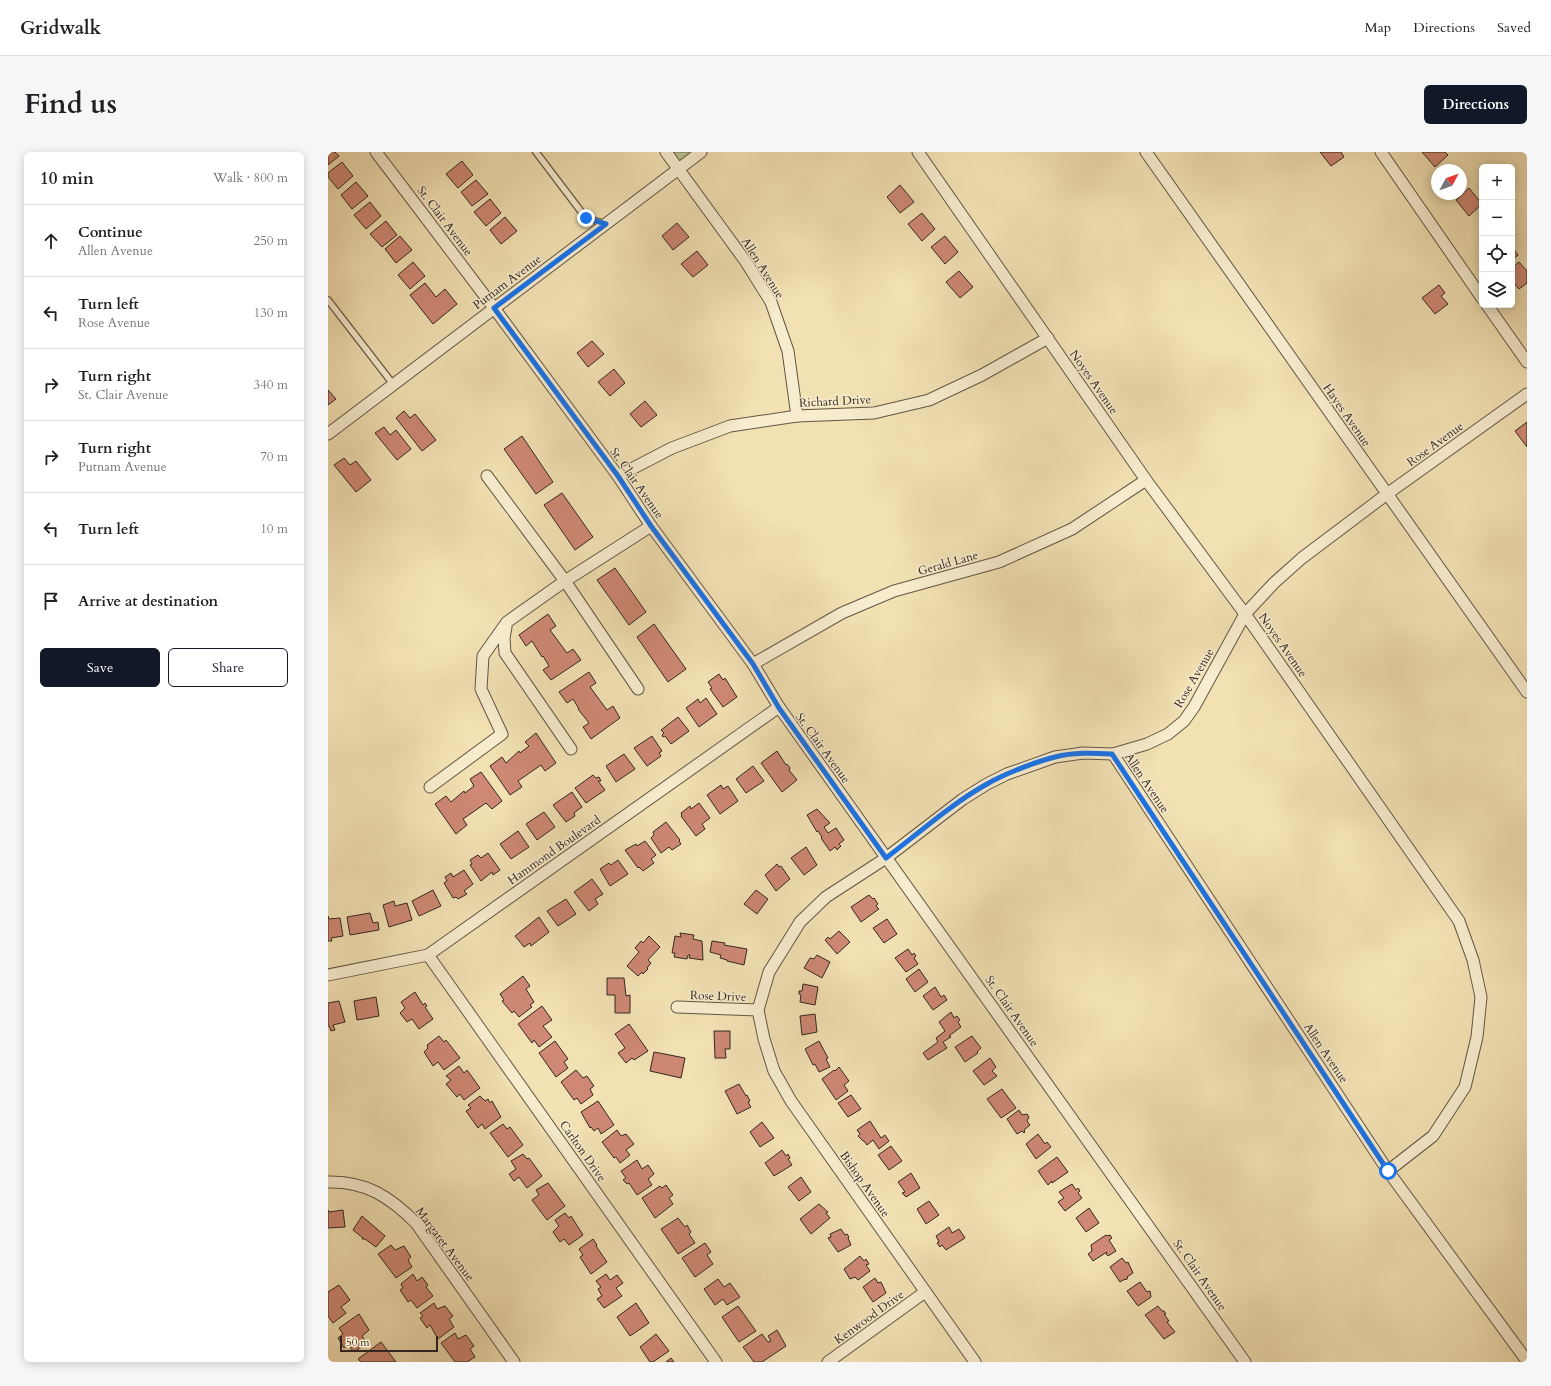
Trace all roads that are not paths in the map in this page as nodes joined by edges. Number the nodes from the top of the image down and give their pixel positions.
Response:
1 (376, 152) edge
2 (536, 152) edge
3 (666, 152) edge
4 (701, 152) edge
5 (918, 152) edge
6 (1146, 152) edge
7 (1381, 152) edge
8 (678, 169) junction
9 (606, 224) junction
10 (1479, 294) edge
11 (328, 300) edge
12 (494, 308) junction
13 (1489, 308) edge
14 (1048, 338) junction
15 (1527, 362) edge
16 (393, 384) junction
17 (1527, 394) edge
18 (797, 416) junction
19 (328, 434) edge
20 (487, 476) dead end
21 (618, 476) junction
22 (1146, 480) junction
23 (1387, 494) junction
24 (651, 526) junction
25 (565, 581) junction
26 (1245, 614) junction
27 (507, 622) junction
28 (753, 664) junction
29 (638, 689) dead end
30 (1527, 692) edge
31 (779, 708) junction
32 (571, 749) dead end
33 (1112, 754) junction
34 (430, 787) dead end
35 (886, 858) junction
36 (428, 955) junction
37 (328, 975) edge
38 (677, 1007) dead end
39 (758, 1010) junction
40 (1388, 1171) junction
41 (328, 1182) edge
42 (925, 1292) junction
43 (1527, 1361) edge
44 (514, 1362) edge
45 (716, 1362) edge
46 (828, 1362) edge
47 (975, 1362) edge
48 (1245, 1362) edge

1 - 12 street, St. Clair Avenue
2 - 9 lane
3 - 8 street, Allen Avenue
4 - 8 street, Putnam Avenue
5 - 14 street, Noyes Avenue
6 - 23 street, Hayes Avenue
7 - 10 street
8 - 9 street, Putnam Avenue
8 - 18 street, Allen Avenue
9 - 12 street, Putnam Avenue
11 - 16 lane
12 - 16 street, Putnam Avenue
12 - 21 street, St. Clair Avenue
13 - 15 street
14 - 18 street, Richard Drive
14 - 22 street, Noyes Avenue
16 - 19 street, Putnam Avenue
17 - 23 street, Rose Avenue
18 - 21 street, Richard Drive
20 - 25 street
21 - 24 street, St. Clair Avenue
22 - 26 street, Noyes Avenue
22 - 28 street, Gerald Lane
23 - 26 street, Rose Avenue
23 - 30 street, Hayes Avenue
24 - 25 street
24 - 28 street, St. Clair Avenue
25 - 27 street
25 - 29 street
26 - 33 street, Rose Avenue
26 - 40 street, Noyes Avenue
27 - 32 street
27 - 34 street
28 - 31 street, St. Clair Avenue
31 - 35 street, St. Clair Avenue
31 - 36 street, Hammond Boulevard
33 - 35 street, Rose Avenue
33 - 40 street, Allen Avenue
35 - 39 street, Rose Avenue
35 - 48 street, St. Clair Avenue
36 - 37 street, Hammond Boulevard
36 - 45 street, Carlton Drive
38 - 39 street, Rose Drive
39 - 42 street, Bishop Avenue
40 - 43 street, Allen Avenue
41 - 44 street, Margaret Avenue
42 - 46 street, Kenwood Drive
42 - 47 street, Bishop Avenue

